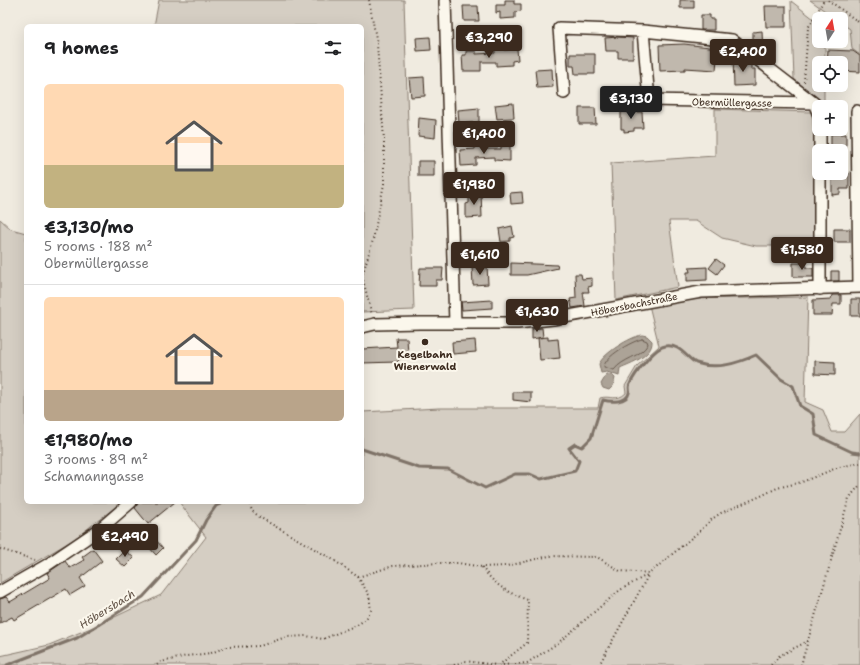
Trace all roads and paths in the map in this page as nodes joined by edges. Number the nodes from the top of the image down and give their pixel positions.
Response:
1 (369, 0) edge
2 (824, 0) edge
3 (828, 0) edge
4 (445, 1) edge
5 (860, 23) edge
6 (643, 31) junction
7 (564, 93) dead end
8 (801, 93) junction
9 (812, 101) edge
10 (812, 103) edge
11 (857, 111) dead end
12 (820, 180) edge
13 (364, 269) edge
14 (364, 283) edge
15 (860, 287) edge
16 (820, 289) junction
17 (455, 323) junction
18 (375, 324) junction
19 (364, 327) edge
20 (860, 463) edge
21 (860, 485) edge
22 (129, 504) edge
23 (250, 504) edge
24 (0, 548) edge
25 (48, 565) junction
26 (482, 567) junction
27 (650, 573) junction
28 (358, 577) junction
29 (0, 592) edge
30 (808, 641) junction
31 (157, 665) edge
32 (454, 665) edge
33 (498, 665) edge
34 (503, 665) edge
35 (599, 665) edge
36 (771, 665) edge
37 (801, 665) edge

1 - 13 path
2 - 8 path
3 - 5 path
4 - 17 street
6 - 7 street
6 - 8 street
6 - 10 street, Obermüllergasse
8 - 9 street
11 - 15 street, Höbersbachstraße
12 - 16 street
14 - 18 path
15 - 16 street, Höbersbachstraße
16 - 17 street, Höbersbachstraße
17 - 18 street, Höbersbachstraße
18 - 19 street, Höbersbachstraße
20 - 27 path
21 - 30 path
22 - 25 street
23 - 28 path
24 - 25 path
25 - 29 street
26 - 27 path
26 - 28 path
26 - 33 path
27 - 34 path
27 - 35 path
28 - 31 path
30 - 36 path
30 - 37 path
32 - 33 path

